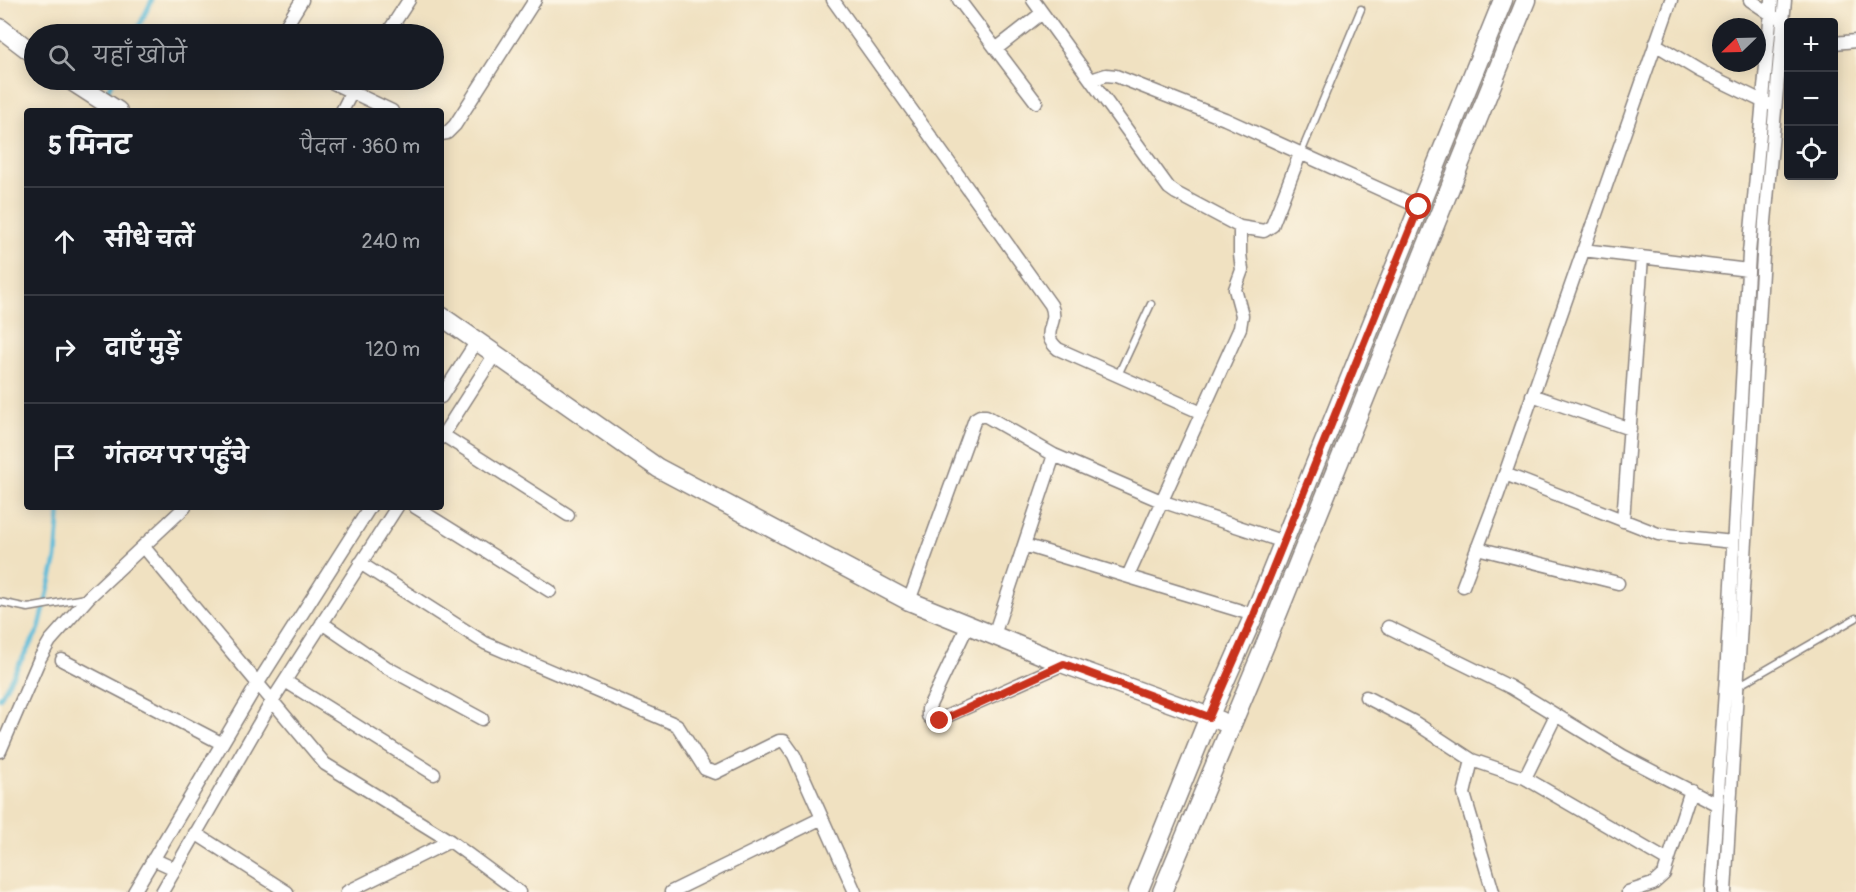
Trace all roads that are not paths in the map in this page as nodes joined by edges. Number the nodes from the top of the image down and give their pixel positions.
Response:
1 (302, 0) edge
2 (409, 0) edge
3 (535, 0) edge
4 (832, 0) edge
5 (1032, 0) edge
6 (1503, 0) edge
7 (1526, 0) edge
8 (1671, 0) edge
9 (1749, 0) edge
10 (1773, 0) edge
11 (1785, 0) edge
12 (962, 1) edge
13 (1360, 9) dead end
14 (1042, 13) junction
15 (1771, 15) junction
16 (1783, 23) junction
17 (287, 24) edge
18 (393, 24) edge
19 (0, 28) edge
20 (1784, 34) edge
21 (1856, 41) edge
22 (1838, 43) edge
23 (1655, 44) junction
24 (24, 46) edge
25 (996, 49) junction
26 (1784, 53) edge
27 (1091, 80) junction
28 (85, 90) edge
29 (348, 90) edge
30 (352, 92) junction
31 (1763, 101) junction
32 (1036, 102) dead end
33 (113, 108) edge
34 (344, 108) edge
35 (386, 108) edge
36 (1776, 108) junction
37 (444, 134) edge
38 (1300, 154) junction
39 (1419, 207) junction
40 (1240, 227) junction
41 (1582, 250) junction
42 (1642, 257) junction
43 (1748, 270) junction
44 (1150, 304) dead end
45 (444, 318) edge
46 (477, 341) junction
47 (495, 354) junction
48 (1118, 376) junction
49 (444, 392) edge
50 (1532, 395) junction
51 (1202, 413) junction
52 (1630, 429) junction
53 (444, 433) edge
54 (444, 437) edge
55 (1054, 455) junction
56 (1505, 474) junction
57 (1161, 501) junction
58 (181, 510) edge
59 (368, 510) edge
60 (395, 510) edge
61 (421, 510) edge
62 (568, 515) dead end
63 (1623, 521) junction
64 (385, 525) junction
65 (1284, 542) junction
66 (1733, 542) junction
67 (1024, 545) junction
68 (143, 546) junction
69 (1477, 548) junction
70 (360, 563) junction
71 (1128, 576) junction
72 (1618, 583) dead end
73 (1463, 586) dead end
74 (550, 591) dead end
75 (89, 597) junction
76 (909, 601) junction
77 (0, 602) edge
78 (1254, 615) junction
79 (1856, 618) edge
80 (322, 623) junction
81 (969, 625) junction
82 (1389, 627) dead end
83 (994, 635) junction
84 (62, 660) dead end
85 (1064, 664) junction
86 (285, 681) junction
87 (258, 683) junction
88 (1738, 686) junction
89 (1366, 697) dead end
90 (272, 701) junction
91 (1556, 715) junction
92 (1209, 717) junction
93 (482, 719) dead end
94 (1231, 725) junction
95 (221, 743) junction
96 (0, 751) edge
97 (1472, 760) junction
98 (434, 774) dead end
99 (1525, 778) junction
100 (1691, 790) junction
101 (1716, 804) junction
102 (822, 818) junction
103 (195, 833) junction
104 (450, 841) junction
105 (1714, 841) junction
106 (1728, 843) junction
107 (153, 859) junction
108 (1668, 861) junction
109 (175, 869) junction
110 (516, 891) edge
111 (134, 892) edge
112 (162, 892) edge
113 (286, 892) edge
114 (347, 892) edge
115 (671, 892) edge
116 (855, 892) edge
117 (1138, 892) edge
118 (1162, 892) edge
119 (1493, 892) edge
120 (1628, 892) edge
121 (1711, 892) edge
122 (1725, 892) edge

1 - 17 street
2 - 18 street
3 - 37 street
4 - 48 street
5 - 14 street
6 - 39 main road
7 - 94 main road
8 - 23 street
9 - 15 street
10 - 15 street
11 - 16 street
12 - 25 street
13 - 38 lane
14 - 25 street
14 - 27 street
15 - 16 street
15 - 31 street
16 - 20 street
19 - 24 main road
21 - 22 street
23 - 31 street
23 - 41 street
25 - 32 street
26 - 36 street
27 - 38 street
27 - 40 street
28 - 33 main road
29 - 30 street
30 - 34 street
30 - 35 street
31 - 36 street
31 - 43 street
36 - 88 street
38 - 39 street
38 - 40 street
39 - 65 main road
40 - 51 street
41 - 42 street
41 - 50 street
42 - 43 street
42 - 52 street
43 - 66 street
44 - 48 lane
45 - 46 main road
46 - 47 main road
46 - 49 street
47 - 53 street
47 - 76 main road
48 - 51 street
50 - 52 street
50 - 56 street
51 - 57 street
52 - 63 street
54 - 62 street
55 - 57 street
55 - 67 street
55 - 76 street
56 - 63 street
56 - 69 street
57 - 65 street
57 - 71 street
58 - 68 street
59 - 64 street
59 - 87 street
60 - 64 street
61 - 74 street
63 - 66 street
64 - 70 street
65 - 78 main road
66 - 101 street
67 - 71 street
67 - 83 street
68 - 75 street
68 - 87 street
69 - 72 street
69 - 73 street
70 - 80 street
70 - 102 street
71 - 78 street
75 - 77 lane
75 - 96 street
76 - 81 main road
78 - 92 main road
79 - 88 lane
80 - 86 street
80 - 93 street
81 - 83 main road
81 - 85 street
82 - 91 street
83 - 85 main road
84 - 95 street
85 - 92 main road
86 - 90 street
86 - 98 street
87 - 90 street
87 - 95 street
88 - 106 street
89 - 97 street
90 - 103 street
90 - 104 street
91 - 99 street
91 - 100 street
92 - 94 main road
92 - 117 main road
94 - 118 main road
95 - 107 street
97 - 99 street
97 - 119 street
99 - 108 street
100 - 101 street
100 - 108 street
101 - 105 street
102 - 115 street
102 - 116 street
103 - 109 street
103 - 113 street
104 - 110 street
104 - 114 street
105 - 106 street
105 - 121 street
106 - 122 street
107 - 109 street
107 - 111 street
108 - 120 street
109 - 112 street

